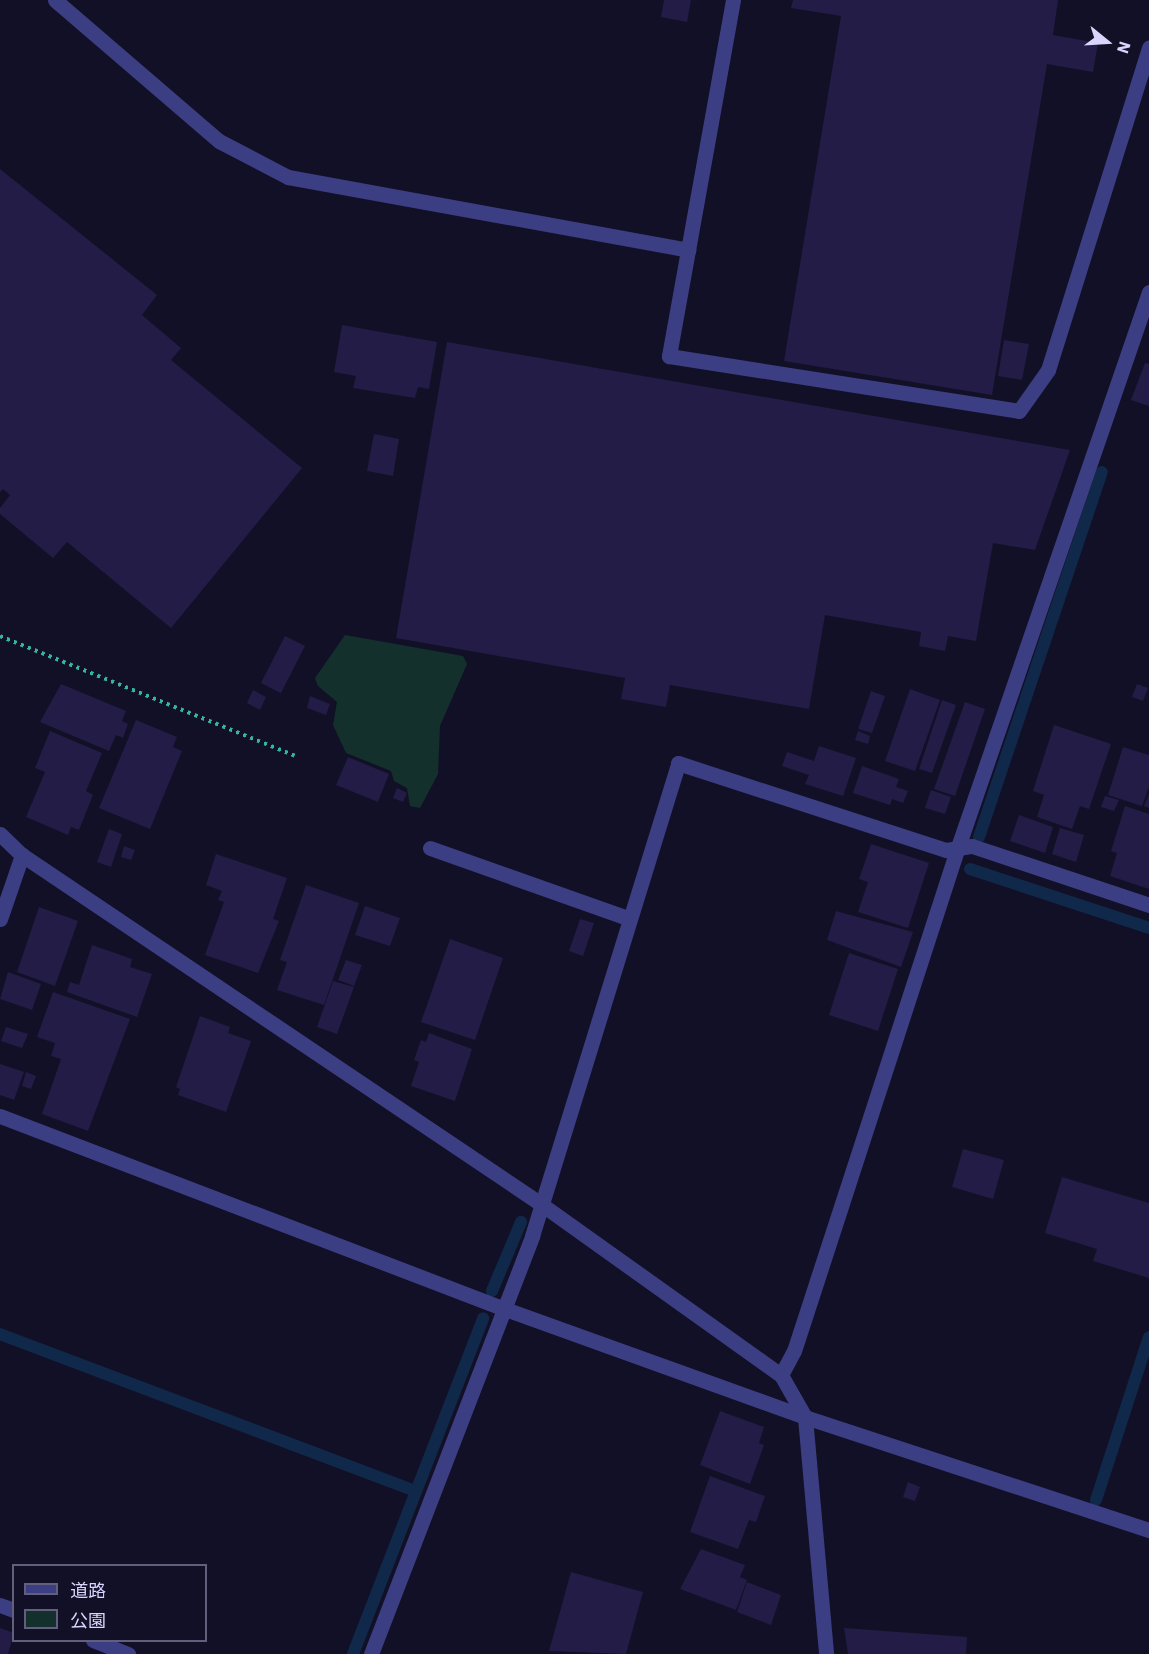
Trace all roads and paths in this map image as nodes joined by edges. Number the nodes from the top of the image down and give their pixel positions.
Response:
1 (55, 0) edge
2 (733, 0) edge
3 (1149, 47) edge
4 (688, 250) junction
5 (1149, 292) edge
6 (0, 636) edge
7 (295, 756) dead end
8 (0, 834) edge
9 (958, 847) junction
10 (430, 848) dead end
11 (22, 855) junction
12 (1149, 905) edge
13 (628, 918) junction
14 (0, 919) edge
15 (0, 1116) edge
16 (541, 1204) junction
17 (505, 1309) junction
18 (782, 1375) junction
19 (805, 1417) junction
20 (1149, 1530) edge
21 (96, 1642) edge
22 (128, 1654) edge
23 (371, 1654) edge
24 (826, 1654) edge

1 - 4 street
2 - 4 street
3 - 4 street
5 - 9 street
6 - 7 path
8 - 11 street
9 - 12 street
9 - 13 street
9 - 18 street
10 - 13 street
11 - 14 street
11 - 16 street
13 - 16 street
15 - 17 street
16 - 17 street
16 - 18 street
17 - 19 street
17 - 23 street
18 - 19 street
19 - 20 street
19 - 24 street
21 - 22 street

